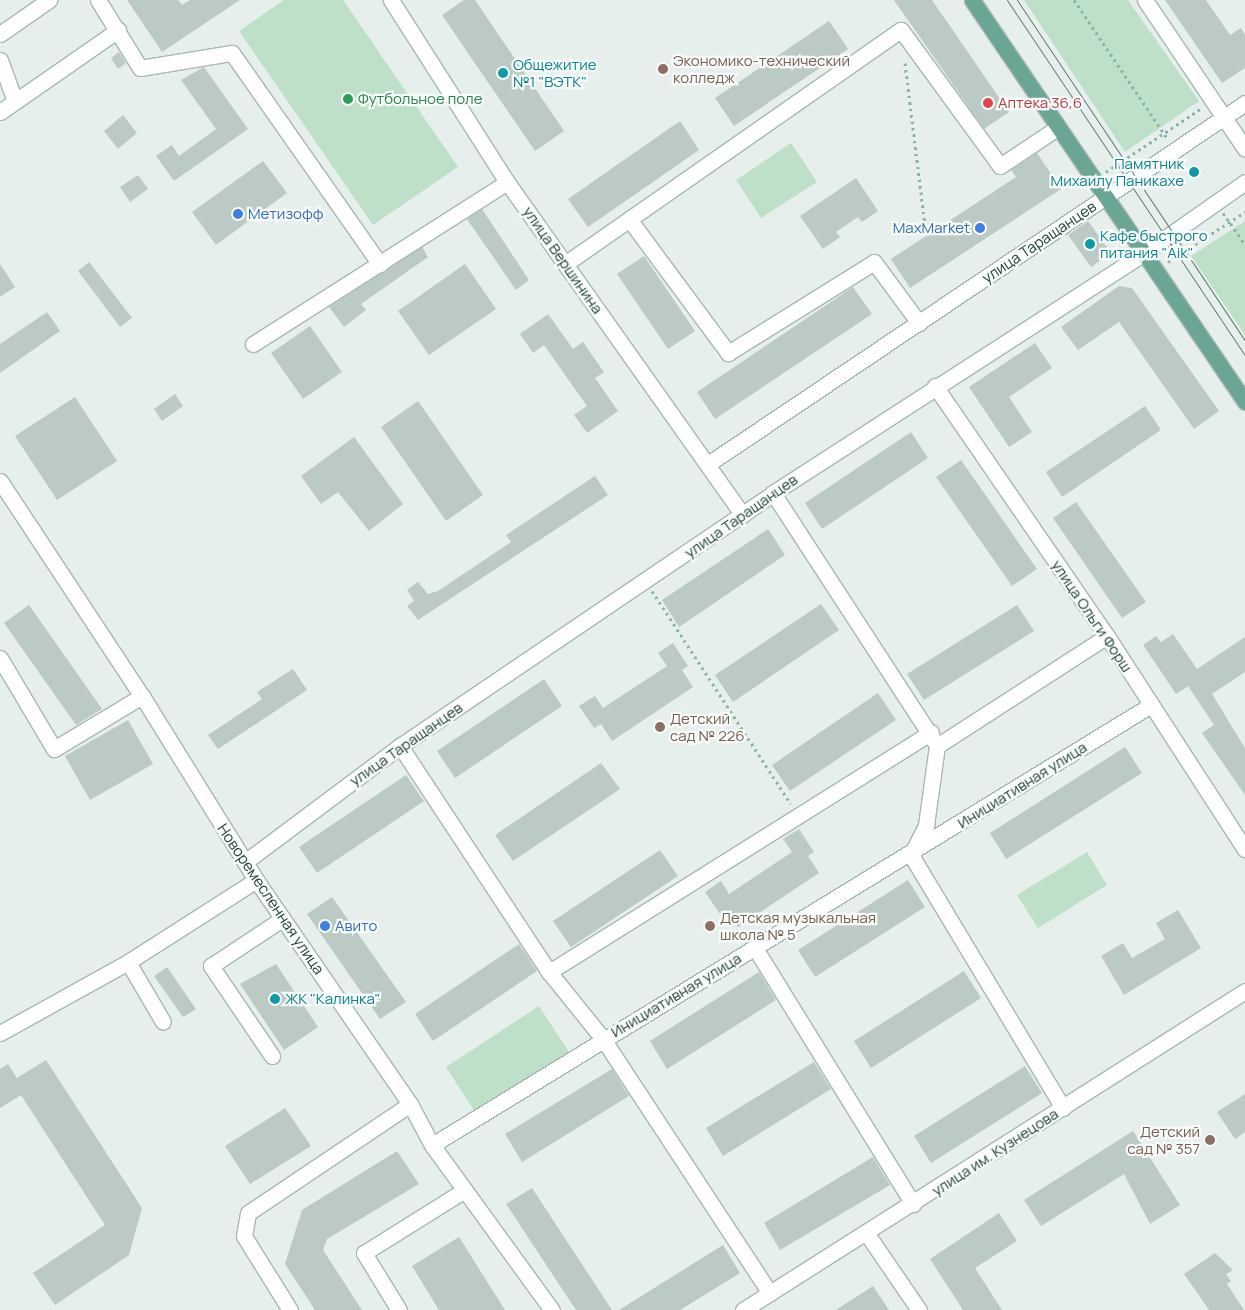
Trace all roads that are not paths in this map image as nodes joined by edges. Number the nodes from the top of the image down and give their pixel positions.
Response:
1 (49, 0) edge
2 (98, 0) edge
3 (391, 0) edge
4 (972, 0) edge
5 (1146, 0) edge
6 (118, 30) junction
7 (0, 34) edge
8 (0, 60) edge
9 (15, 101) junction
10 (1245, 103) edge
11 (0, 112) edge
12 (1221, 112) junction
13 (1057, 128) junction
14 (1245, 149) edge
15 (507, 182) junction
16 (1245, 182) edge
17 (1104, 199) junction
18 (629, 219) junction
19 (1144, 253) junction
20 (380, 264) junction
21 (565, 264) junction
22 (919, 323) junction
23 (253, 344) dead end
24 (934, 386) junction
25 (1245, 402) edge
26 (708, 464) junction
27 (0, 481) edge
28 (773, 493) junction
29 (742, 515) junction
30 (1107, 636) junction
31 (0, 658) edge
32 (142, 696) junction
33 (1151, 705) junction
34 (931, 732) junction
35 (400, 746) junction
36 (937, 746) junction
37 (1245, 849) edge
38 (911, 855) junction
39 (245, 862) junction
40 (256, 880) junction
41 (282, 919) junction
42 (755, 948) junction
43 (128, 962) junction
44 (549, 972) junction
45 (1245, 991) edge
46 (163, 1022) dead end
47 (0, 1033) edge
48 (602, 1040) junction
49 (272, 1056) dead end
50 (410, 1104) junction
51 (1063, 1108) junction
52 (432, 1145) junction
53 (465, 1190) junction
54 (913, 1204) junction
55 (867, 1234) junction
56 (770, 1293) junction
57 (290, 1310) edge
58 (399, 1310) edge
59 (552, 1310) edge
60 (743, 1310) edge
61 (918, 1310) edge

1 - 7 street
2 - 6 street
3 - 15 street, улица Вершинина
4 - 13 main road
5 - 12 street
6 - 9 street
6 - 20 street
8 - 9 street
9 - 11 street
10 - 12 street, улица Таращанцев
12 - 14 street
12 - 17 street, улица Таращанцев
13 - 17 main road
13 - 18 street
15 - 20 street
15 - 21 street, улица Вершинина
16 - 19 street, улица Таращанцев
17 - 19 main road
17 - 22 street, улица Таращанцев
18 - 21 street
18 - 22 street
19 - 24 street, улица Таращанцев
19 - 25 main road
20 - 23 street
21 - 26 street, улица Вершинина
22 - 26 street, улица Таращанцев
24 - 28 street, улица Таращанцев
24 - 30 street, улица Ольги Форш
26 - 29 street, улица Вершинина
27 - 32 street, Новоремесленная улица
28 - 29 street, улица Таращанцев
28 - 34 street
29 - 35 street, улица Таращанцев
30 - 33 street, улица Ольги Форш
30 - 36 street
31 - 32 street
32 - 39 street, Новоремесленная улица
33 - 37 street, улица Ольги Форш
33 - 38 street, Инициативная улица
34 - 36 street
34 - 44 street
35 - 39 street, улица Таращанцев
35 - 44 street
36 - 38 street
38 - 42 street, Инициативная улица
38 - 51 street
39 - 40 street, Новоремесленная улица
40 - 41 street, Новоремесленная улица
40 - 43 street
41 - 49 street
41 - 50 street, Новоремесленная улица
42 - 48 street, Инициативная улица
42 - 54 street
43 - 46 street
43 - 47 street
44 - 48 street
45 - 51 street, улица им. Кузнецова
48 - 52 street, Инициативная улица
48 - 56 street
50 - 52 street, Новоремесленная улица
50 - 57 street
51 - 54 street, улица им. Кузнецова
52 - 53 street, Новоремесленная улица
53 - 58 street
53 - 59 street, Новоремесленная улица
54 - 55 street, улица им. Кузнецова
55 - 56 street, улица им. Кузнецова
55 - 61 street
56 - 60 street, улица им. Кузнецова

